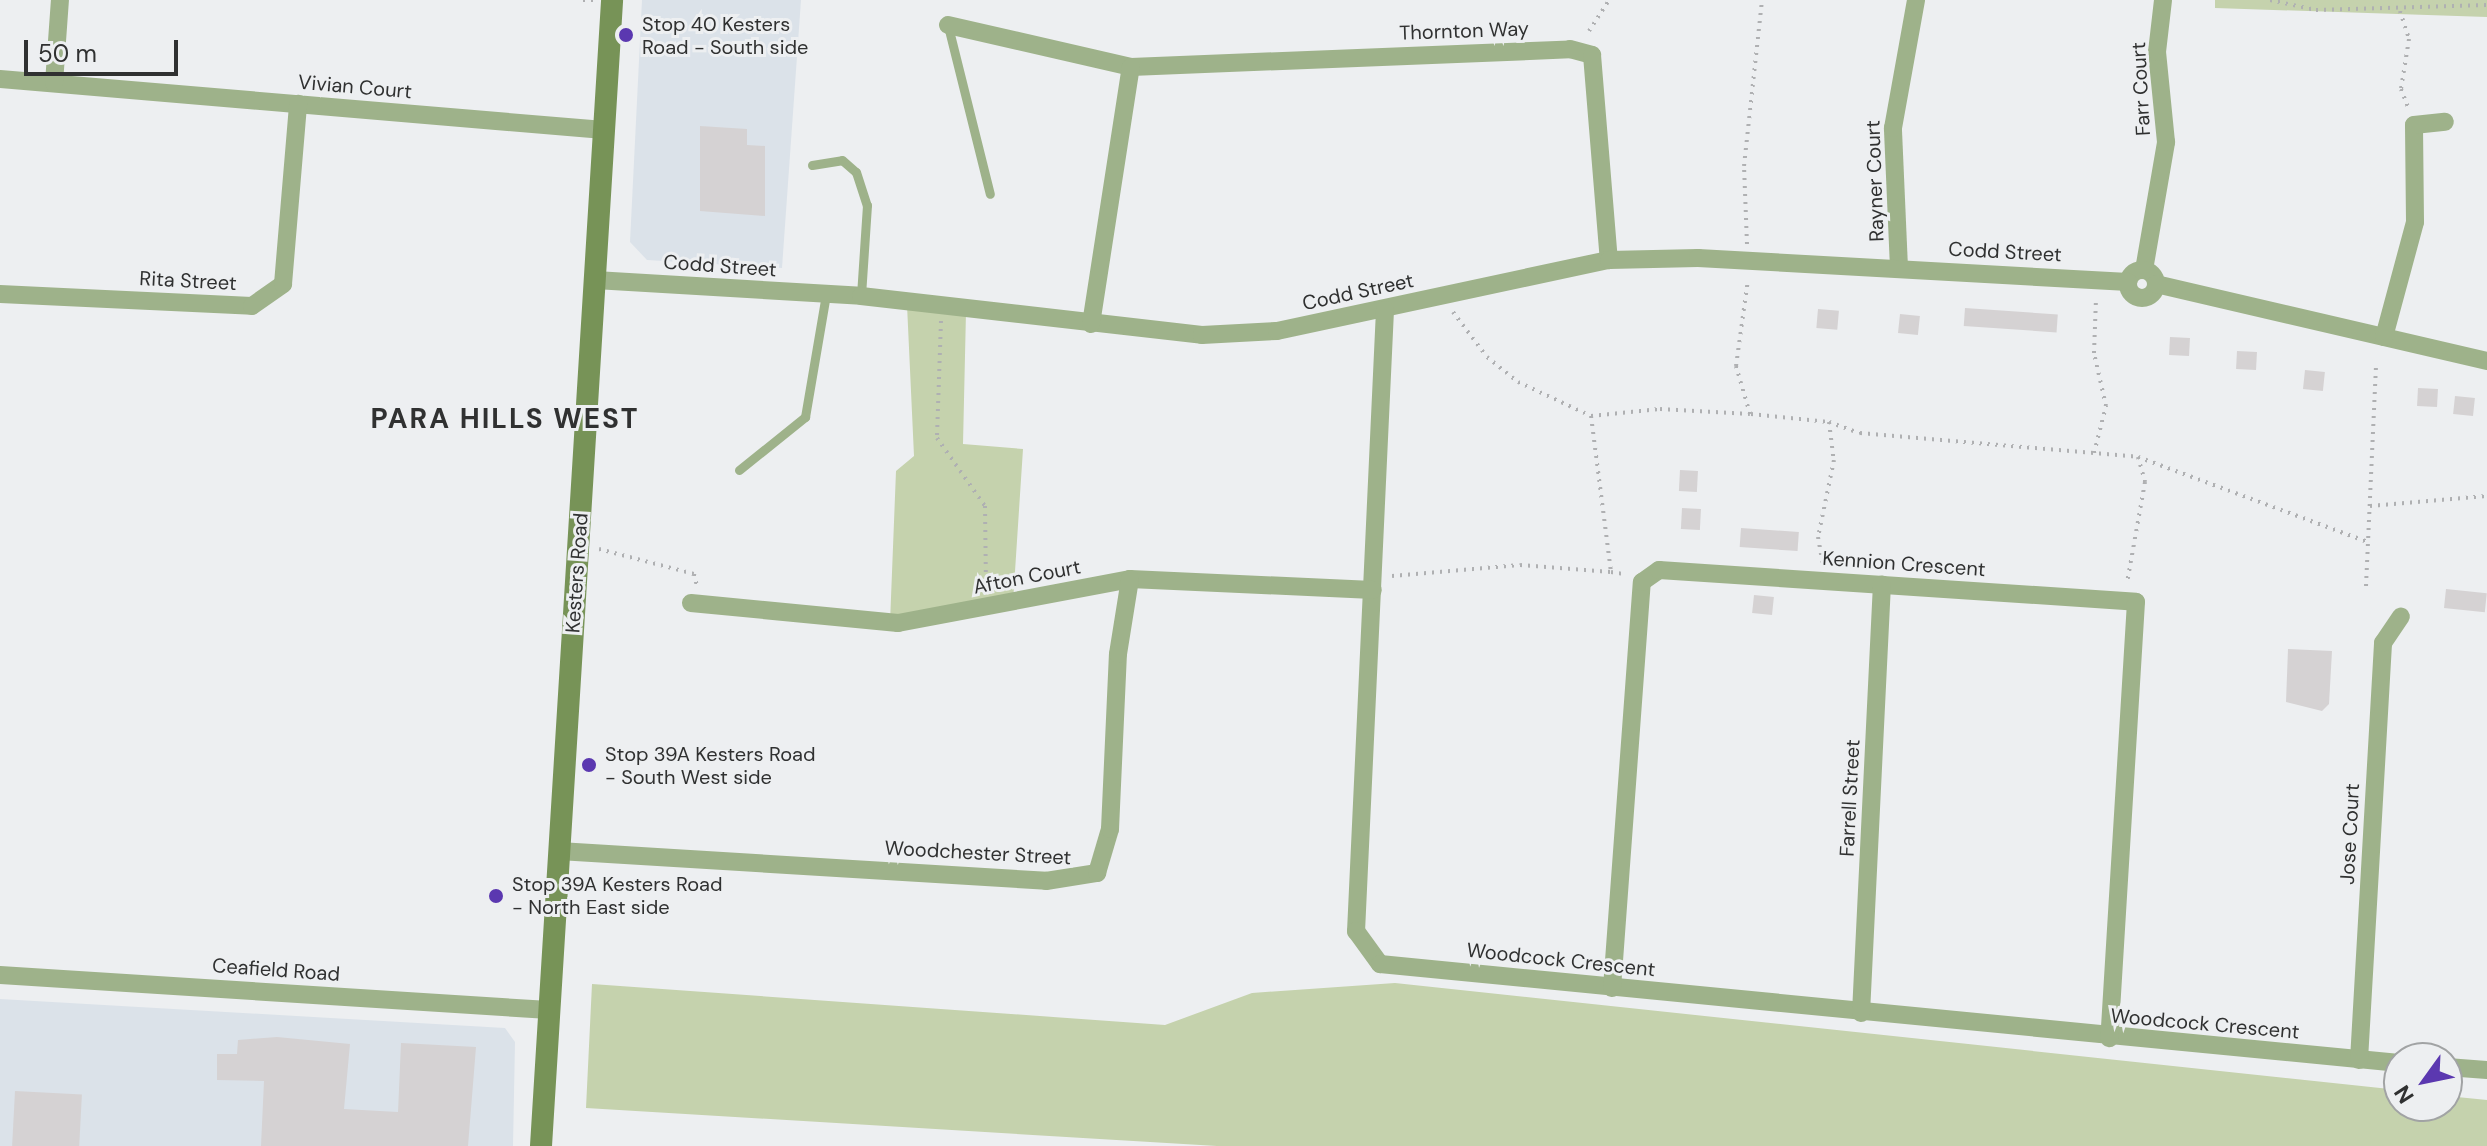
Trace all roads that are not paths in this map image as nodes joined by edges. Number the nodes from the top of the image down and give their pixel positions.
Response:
1 (60, 0) edge
2 (612, 0) edge
3 (1916, 0) edge
4 (2163, 0) edge
5 (948, 25) joint
6 (1131, 67) junction
7 (0, 79) edge
8 (54, 83) junction
9 (298, 104) junction
10 (2445, 122) dead end
11 (604, 130) junction
12 (812, 165) dead end
13 (990, 194) dead end
14 (1609, 260) junction
15 (1899, 268) junction
16 (2150, 277) junction
17 (595, 280) junction
18 (0, 294) edge
19 (826, 294) junction
20 (861, 296) junction
21 (1385, 310) junction
22 (1091, 324) junction
23 (2384, 337) junction
24 (2487, 361) edge
25 (739, 470) dead end
26 (1130, 579) junction
27 (1882, 585) junction
28 (1373, 590) junction
29 (696, 603) road end
30 (2401, 616) dead end
31 (559, 851) junction
32 (0, 975) edge
33 (1612, 988) junction
34 (549, 1010) junction
35 (1861, 1013) junction
36 (2109, 1038) junction
37 (2359, 1060) junction
38 (2383, 1062) edge
39 (2463, 1068) edge
40 (2487, 1070) edge
41 (541, 1146) edge

1 - 8 street
2 - 11 main road, Kesters Road
3 - 15 street, Rayner Court
4 - 16 street, Farr Court
5 - 6 street, Thornton Way
5 - 13 lane
6 - 14 street, Thornton Way
6 - 22 street
7 - 8 street, Vivian Court
8 - 9 street, Vivian Court
9 - 11 street, Vivian Court
9 - 18 street, Rita Street
10 - 23 street
11 - 17 main road, Kesters Road
12 - 20 lane
14 - 15 street, Codd Street
14 - 21 street, Codd Street
15 - 16 street, Codd Street
16 - 23 street
17 - 19 street, Codd Street
17 - 31 main road, Kesters Road
19 - 20 street, Codd Street
19 - 25 lane
20 - 22 street, Codd Street
21 - 22 street, Codd Street
21 - 28 street, Woodcock Crescent
23 - 24 street
26 - 28 street, Afton Court
26 - 29 street, Afton Court
26 - 31 street, Woodchester Street
27 - 33 street, Kennion Crescent
27 - 35 street, Farrell Street
27 - 36 street, Kennion Crescent
28 - 33 street, Woodcock Crescent
30 - 37 street, Jose Court
31 - 34 main road, Kesters Road
32 - 34 street, Ceafield Road
33 - 35 street, Woodcock Crescent
34 - 41 main road, Kesters Road
35 - 36 street, Woodcock Crescent
36 - 37 street, Woodcock Crescent
37 - 38 street, Woodcock Crescent
39 - 40 street

